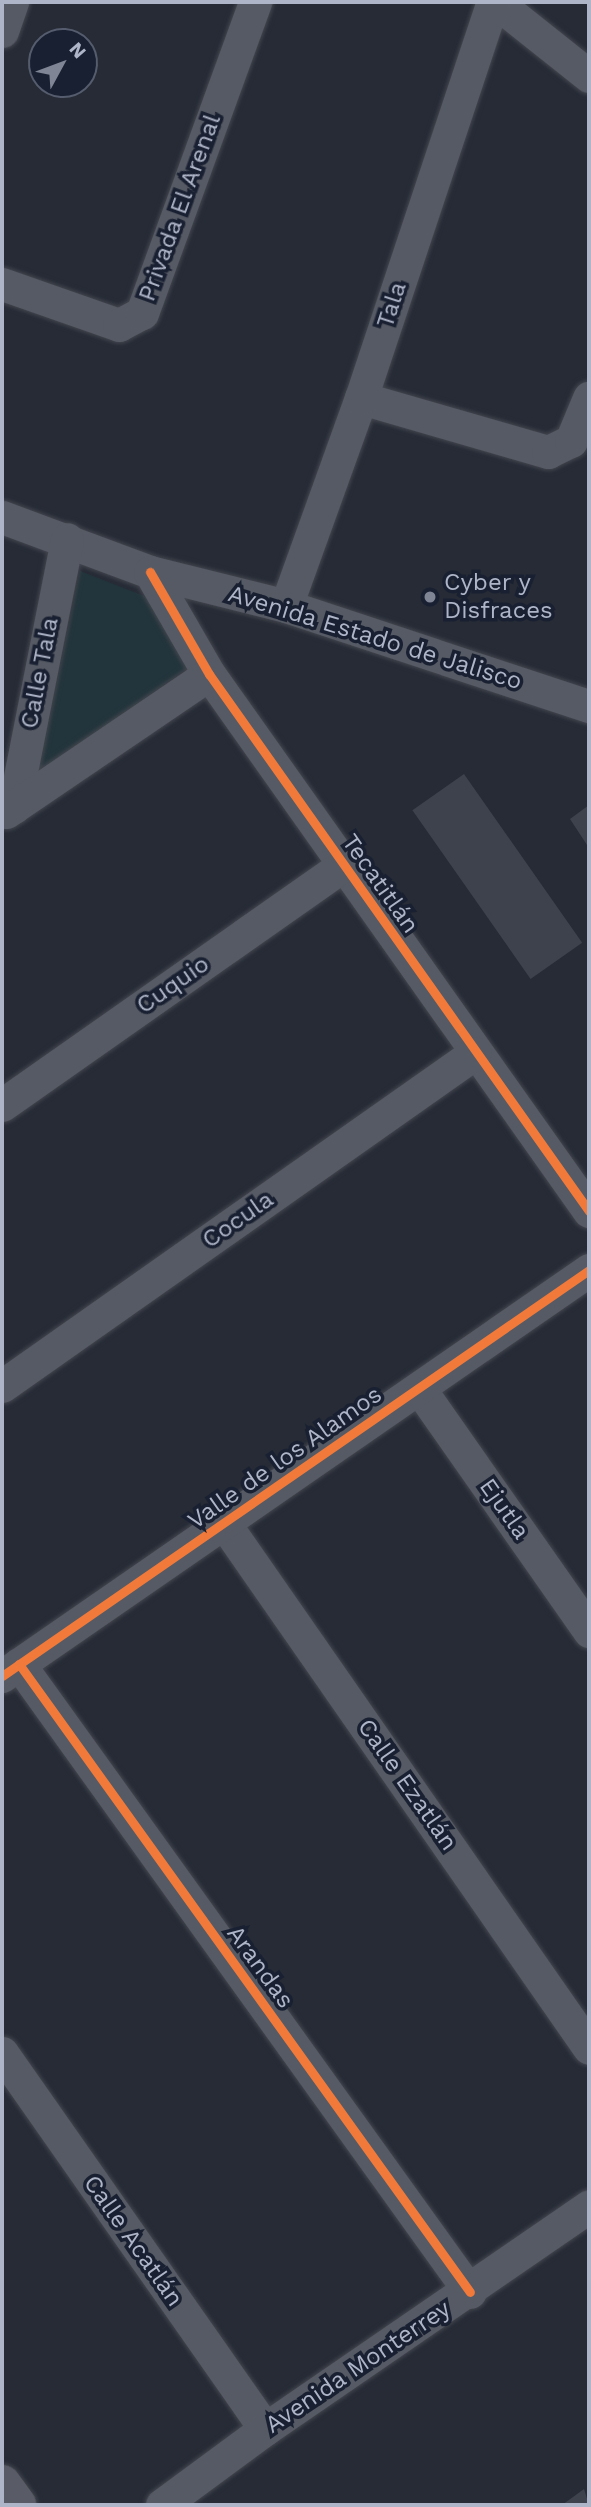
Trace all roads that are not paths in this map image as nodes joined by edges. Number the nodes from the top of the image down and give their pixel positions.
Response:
1 (12, 2) edge
2 (256, 2) edge
3 (494, 2) edge
4 (2, 31) edge
5 (589, 76) edge
6 (2, 284) edge
7 (361, 398) junction
8 (589, 398) edge
9 (2, 517) edge
10 (66, 539) junction
11 (150, 572) junction
12 (286, 606) junction
13 (209, 674) junction
14 (589, 706) edge
15 (8, 811) edge
16 (344, 864) junction
17 (475, 1053) junction
18 (2, 1105) edge
19 (589, 1211) edge
20 (589, 1270) edge
21 (2, 1386) edge
22 (419, 1388) junction
23 (224, 1522) junction
24 (589, 1631) edge
25 (11, 1670) edge
26 (589, 2048) edge
27 (2, 2053) edge
28 (589, 2206) edge
29 (470, 2292) junction
30 (265, 2428) junction
31 (2, 2484) edge
32 (17, 2505) edge
33 (162, 2505) edge

1 - 4 street
2 - 6 street, Privada El Arenal
3 - 5 street
3 - 7 street, Tala
7 - 8 street
7 - 12 street, Tala
9 - 10 street, Avenida Estado de Jalisco
10 - 11 street, Avenida Estado de Jalisco
10 - 15 street, Calle Tala
11 - 12 street, Avenida Estado de Jalisco
11 - 13 street, Tecatitlán
12 - 14 street, Avenida Estado de Jalisco
13 - 15 street
13 - 16 street, Tecatitlán
16 - 17 street, Tecatitlán
16 - 18 street, Cuquio
17 - 19 street, Tecatitlán
17 - 21 street, Cocula
20 - 22 street, Valle de los Alamos
22 - 23 street, Valle de los Alamos
22 - 24 street, Ejutla
23 - 25 street, Valle de los Alamos
23 - 26 street, Calle Ezatlán
25 - 29 street, Arandas
27 - 30 street, Calle Acatlán
28 - 29 street, Avenida Monterrey
29 - 30 street, Avenida Monterrey
30 - 33 street, Avenida Monterrey
31 - 32 main road

